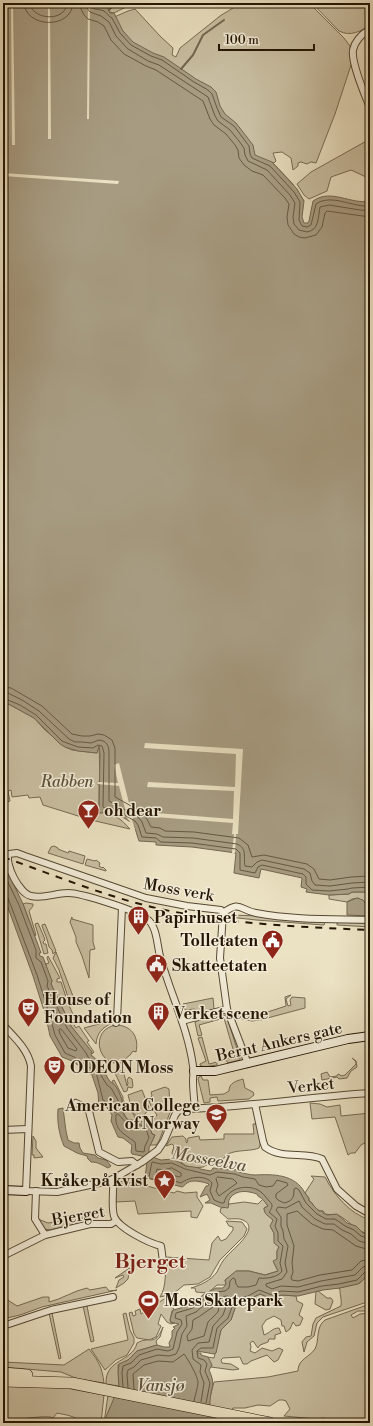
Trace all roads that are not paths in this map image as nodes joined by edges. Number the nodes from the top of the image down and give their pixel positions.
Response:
1 (370, 29) edge
2 (370, 108) edge
3 (122, 908) junction
4 (223, 913) junction
5 (370, 920) edge
6 (227, 1009) junction
7 (182, 1020) junction
8 (116, 1023) dead end
9 (3, 1024) edge
10 (370, 1036) edge
11 (248, 1064) junction
12 (194, 1071) junction
13 (370, 1093) edge
14 (76, 1103) dead end
15 (255, 1104) junction
16 (194, 1108) junction
17 (28, 1129) junction
18 (3, 1130) edge
19 (137, 1165) junction
20 (113, 1178) junction
21 (3, 1190) edge
22 (26, 1191) junction
23 (36, 1191) junction
24 (370, 1214) edge
25 (116, 1221) junction
26 (44, 1235) junction
27 (3, 1256) edge
28 (164, 1269) dead end
29 (113, 1297) dead end
30 (3, 1326) edge
31 (3, 1372) edge
32 (3, 1381) edge
33 (72, 1383) junction
34 (270, 1423) edge

1 - 2 street
3 - 4 street, Moss verk
3 - 7 street
3 - 8 street
4 - 5 street, Moss verk
4 - 6 street
6 - 7 street
6 - 11 street
7 - 12 street
9 - 17 street
10 - 11 street, Bernt Ankers gate
11 - 12 street, Bernt Ankers gate
12 - 16 street
13 - 15 street, Verket
14 - 19 street
15 - 16 street, Verket
15 - 24 street
16 - 19 street, Verket
17 - 18 street
17 - 22 street
19 - 20 street, Verket
20 - 23 street, Verket
20 - 25 street, Bjerget
21 - 22 street
22 - 23 street, Verket
23 - 26 street, Bjerget
25 - 26 street, Bjerget
25 - 28 street, Bjerget
26 - 27 street, Bjerget
29 - 30 street
31 - 33 highway
32 - 33 highway
33 - 34 highway

